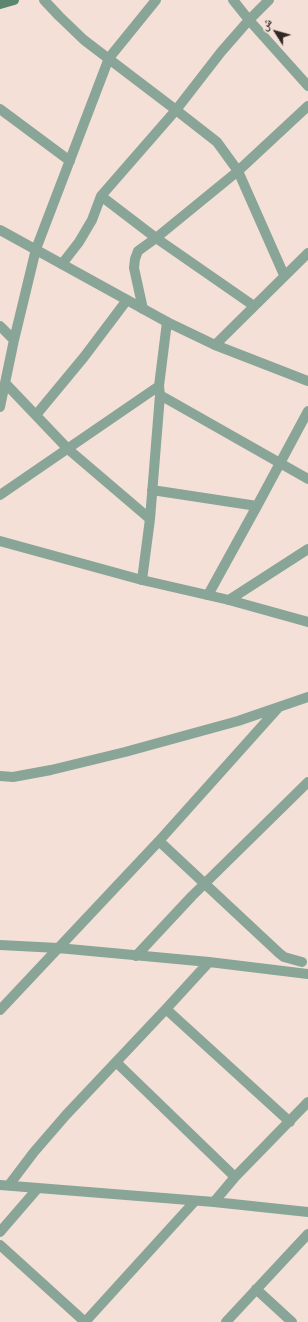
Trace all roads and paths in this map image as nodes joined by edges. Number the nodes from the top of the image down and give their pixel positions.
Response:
1 (14, 0) edge
2 (44, 0) edge
3 (156, 0) edge
4 (233, 0) edge
5 (269, 0) edge
6 (0, 4) edge
7 (249, 20) junction
8 (109, 58) junction
9 (308, 86) edge
10 (308, 106) edge
11 (0, 109) edge
12 (176, 110) junction
13 (70, 161) junction
14 (238, 170) junction
15 (101, 196) junction
16 (0, 230) edge
17 (156, 238) junction
18 (36, 249) junction
19 (308, 253) edge
20 (62, 264) junction
21 (284, 275) junction
22 (127, 300) junction
23 (254, 306) junction
24 (143, 309) junction
25 (167, 322) junction
26 (0, 326) edge
27 (14, 340) junction
28 (215, 345) junction
29 (308, 381) edge
30 (6, 384) junction
31 (160, 390) junction
32 (0, 408) edge
33 (308, 411) edge
34 (36, 415) junction
35 (68, 449) junction
36 (281, 462) junction
37 (308, 478) edge
38 (152, 490) junction
39 (0, 495) edge
40 (257, 506) junction
41 (150, 519) junction
42 (0, 541) edge
43 (308, 549) edge
44 (142, 580) junction
45 (208, 595) junction
46 (228, 600) junction
47 (308, 622) edge
48 (308, 697) edge
49 (279, 708) junction
50 (0, 776) edge
51 (308, 782) edge
52 (159, 841) junction
53 (205, 884) junction
54 (0, 945) edge
55 (58, 948) junction
56 (136, 956) junction
57 (305, 958) edge
58 (209, 962) junction
59 (294, 972) junction
60 (308, 974) edge
61 (166, 1009) junction
62 (0, 1010) edge
63 (116, 1062) junction
64 (308, 1102) edge
65 (290, 1122) junction
66 (235, 1177) junction
67 (4, 1185) edge
68 (38, 1188) junction
69 (196, 1201) junction
70 (214, 1202) junction
71 (308, 1212) edge
72 (0, 1232) edge
73 (308, 1234) edge
74 (0, 1245) edge
75 (256, 1289) junction
76 (85, 1322) edge
77 (226, 1322) edge
78 (292, 1322) edge

1 - 6 main road
2 - 8 street
3 - 8 street
4 - 7 street
5 - 7 street
7 - 9 street
7 - 12 street
8 - 12 street
8 - 13 street
10 - 14 street
11 - 13 street
12 - 14 street
12 - 15 street
13 - 18 street
14 - 17 street
14 - 21 street
15 - 17 street
15 - 20 street
16 - 18 street
17 - 23 street
17 - 24 street
18 - 20 street
18 - 27 street
19 - 21 street
20 - 22 street
21 - 23 street
22 - 24 street
22 - 34 street
23 - 28 street
24 - 25 street
25 - 28 street
25 - 31 street
26 - 27 street
27 - 30 street
28 - 29 street
30 - 32 street
30 - 34 street
31 - 35 street
31 - 36 street
31 - 38 street
33 - 36 street
34 - 35 street
35 - 39 street
35 - 41 street
36 - 37 street
36 - 40 street
38 - 40 street
38 - 41 street
40 - 45 street
41 - 44 street
42 - 44 street
43 - 46 street
44 - 45 street
45 - 46 street
46 - 47 street
48 - 49 street
49 - 50 street
49 - 52 street
51 - 53 street
52 - 53 street
52 - 55 street
53 - 56 street
53 - 57 street
54 - 55 street
55 - 56 street
55 - 62 street
56 - 58 street
57 - 59 street
58 - 59 street
58 - 61 street
59 - 60 street
61 - 63 street
61 - 65 street
63 - 66 street
63 - 67 street
64 - 65 street
65 - 66 street
66 - 70 street
67 - 68 street
68 - 69 street
68 - 72 street
69 - 70 street
69 - 76 street
70 - 71 street
73 - 75 street
74 - 76 street
75 - 77 street
75 - 78 street

